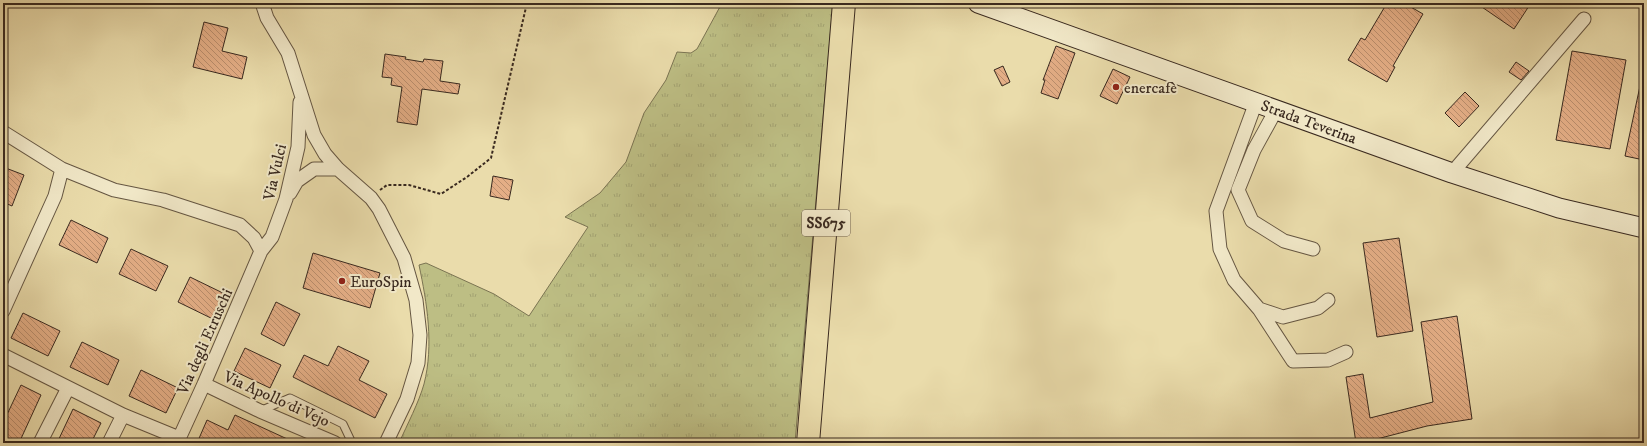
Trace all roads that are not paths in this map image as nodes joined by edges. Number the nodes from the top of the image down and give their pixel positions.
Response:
1 (252, 3) edge
2 (262, 3) edge
3 (844, 3) edge
4 (859, 3) edge
5 (978, 3) edge
6 (267, 18) junction
7 (1584, 19) dead end
8 (300, 94) junction
9 (1256, 102) junction
10 (1276, 110) junction
11 (3, 132) edge
12 (62, 169) junction
13 (338, 169) junction
14 (1452, 173) junction
15 (286, 199) junction
16 (1644, 228) edge
17 (1313, 250) dead end
18 (261, 251) junction
19 (1328, 300) dead end
20 (1259, 309) junction
21 (3, 311) edge
22 (1346, 352) dead end
23 (3, 355) edge
24 (204, 384) junction
25 (68, 388) junction
26 (260, 411) junction
27 (123, 415) junction
28 (178, 440) edge
29 (40, 443) edge
30 (109, 443) edge
31 (335, 443) edge
32 (352, 443) edge
33 (386, 443) edge
34 (808, 443) edge
35 (823, 443) edge

1 - 6 street
2 - 6 street
3 - 34 highway, SS675
4 - 35 highway, SS675
5 - 9 main road, Strada Teverina
6 - 8 street
7 - 14 street
8 - 13 street
8 - 15 street, Via Vulci
9 - 10 main road, Strada Teverina
9 - 20 street
10 - 14 main road, Strada Teverina
10 - 17 street
11 - 12 street
12 - 18 street
12 - 21 street
13 - 15 street
13 - 33 street
14 - 16 main road, Strada Teverina
15 - 18 street, Via Vulci
18 - 24 street, Via degli Etruschi
19 - 20 street
20 - 22 street
23 - 25 street
24 - 26 street, Via Apollo di Vejo
24 - 28 street, Via degli Etruschi
25 - 27 street
25 - 29 street
26 - 31 street, Via Apollo di Vejo
26 - 32 lane
27 - 28 street
27 - 30 street

